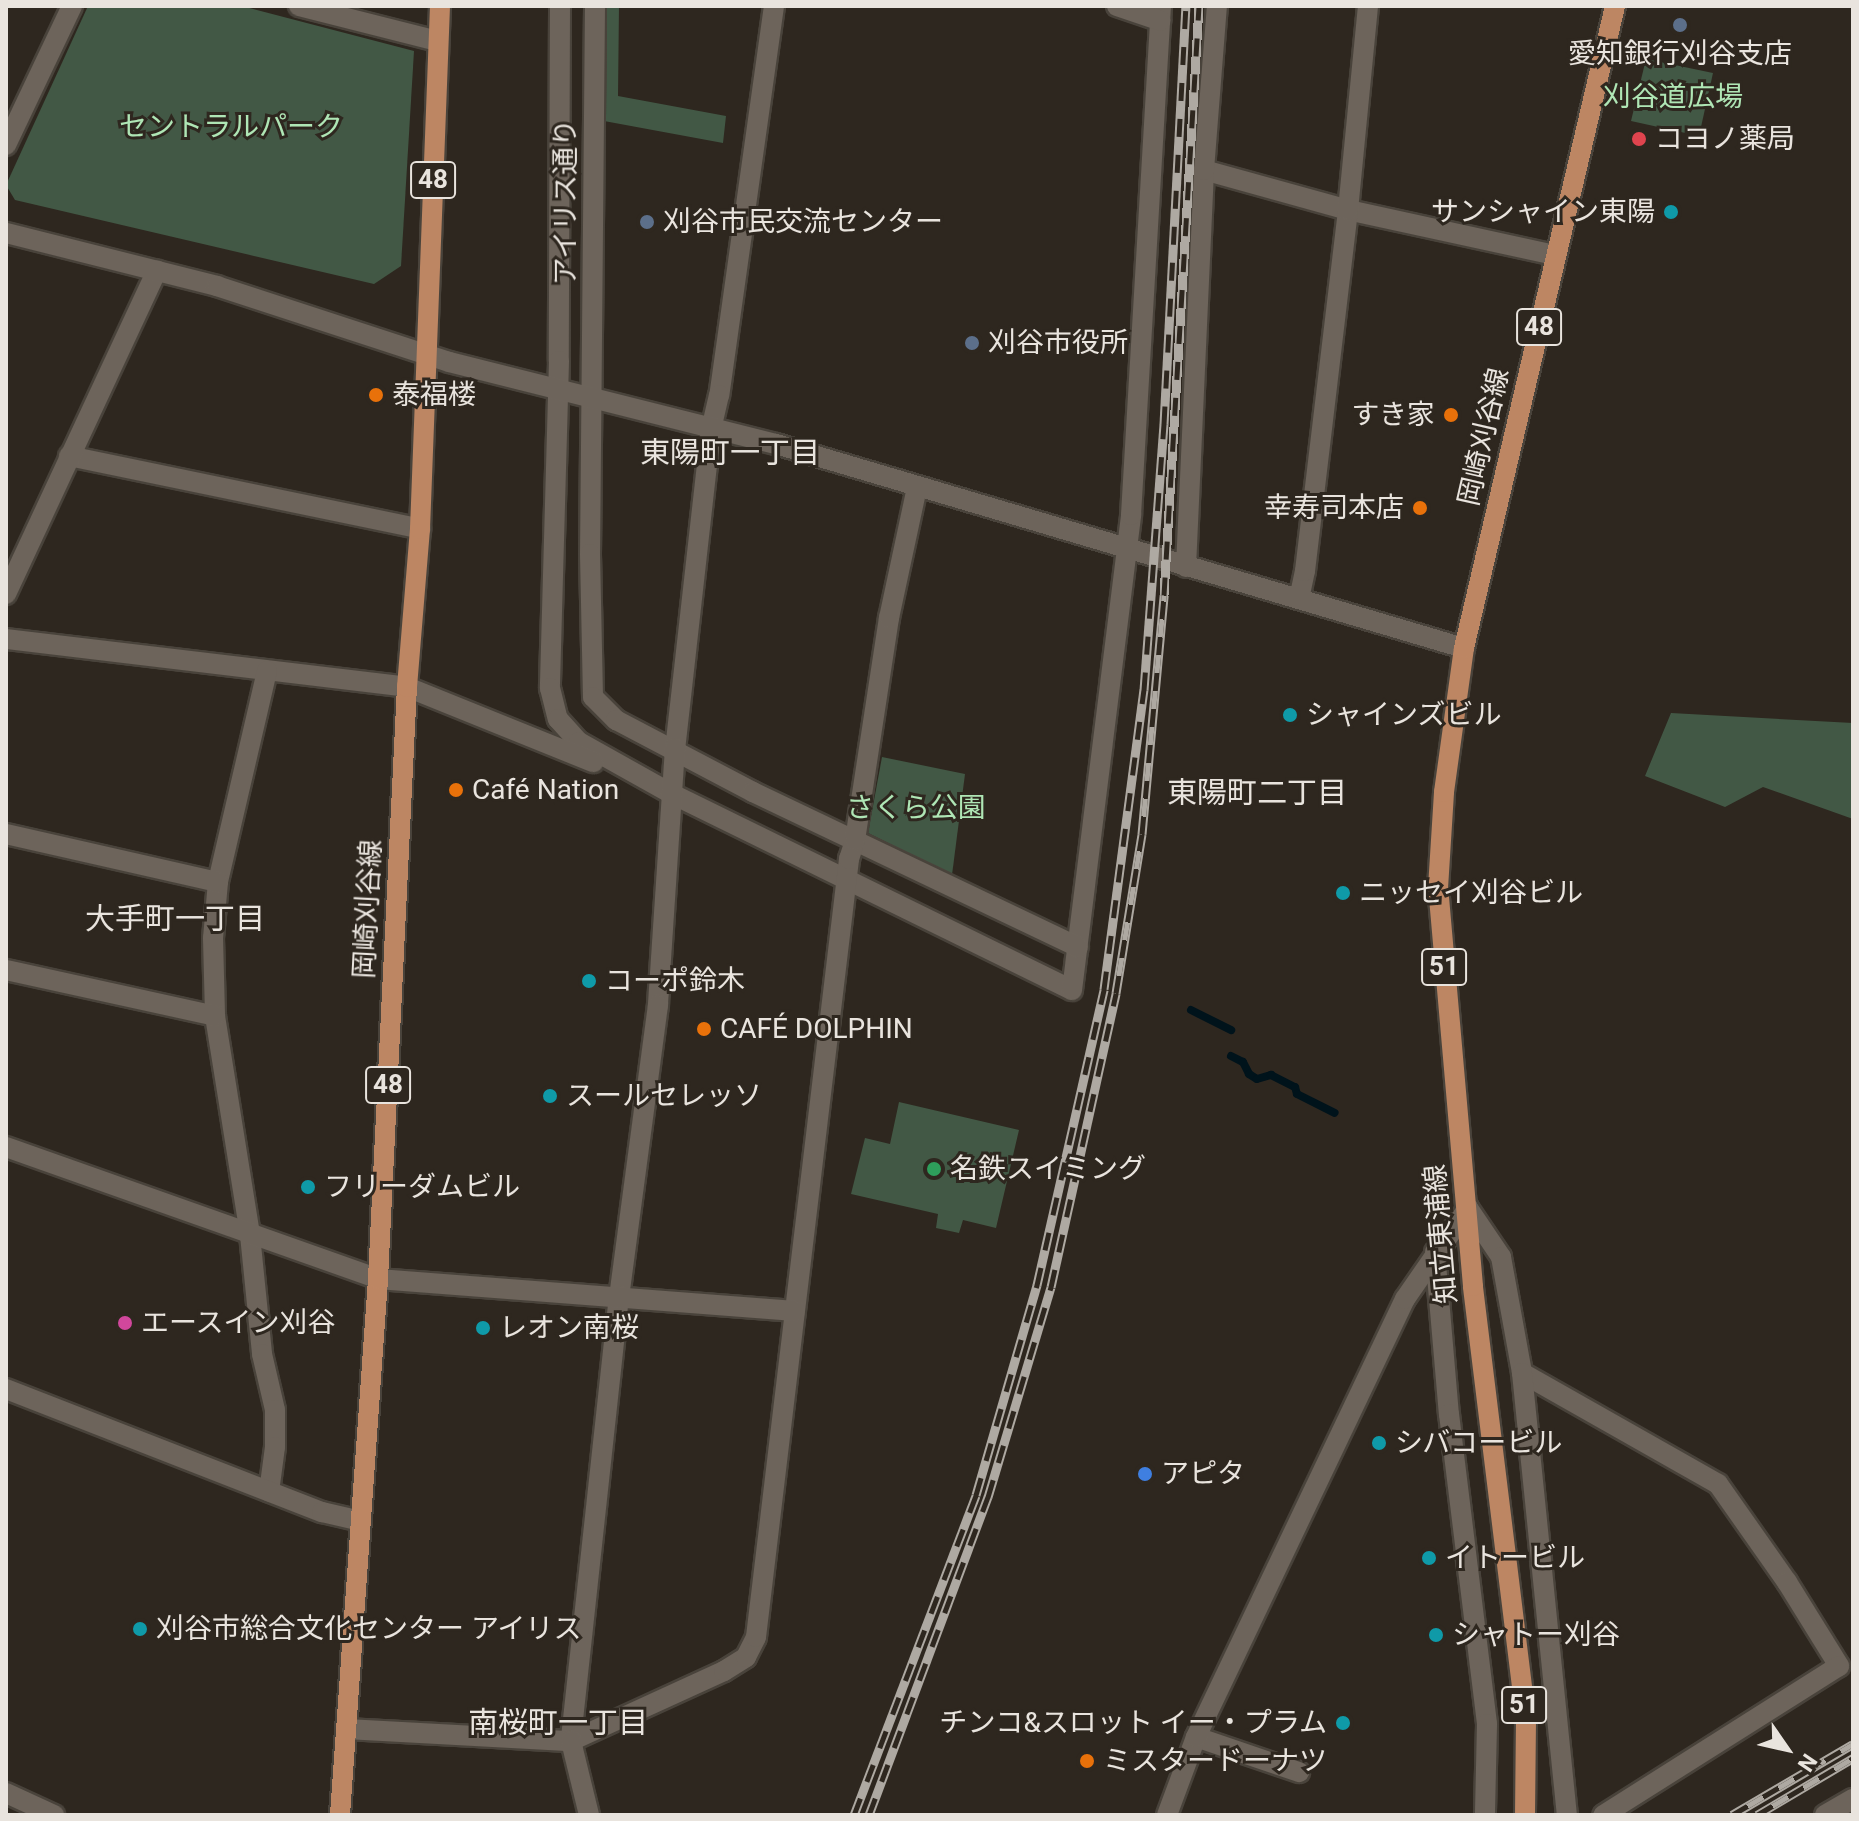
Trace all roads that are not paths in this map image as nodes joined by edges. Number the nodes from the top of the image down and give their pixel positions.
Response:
1 (72, 6) edge
2 (299, 6) edge
3 (440, 6) edge
4 (560, 6) edge
5 (595, 6) edge
6 (774, 6) edge
7 (1117, 6) edge
8 (1217, 6) edge
9 (1368, 6) edge
10 (1615, 6) edge
11 (1161, 13) edge
12 (437, 41) junction
13 (6, 145) edge
14 (1204, 170) junction
15 (1348, 210) junction
16 (6, 233) edge
17 (1555, 255) junction
18 (157, 270) junction
19 (427, 354) junction
20 (557, 389) junction
21 (593, 399) junction
22 (711, 429) junction
23 (69, 456) junction
24 (917, 487) junction
25 (420, 529) junction
26 (1128, 550) junction
27 (1186, 567) junction
28 (6, 594) edge
29 (1299, 599) junction
30 (6, 639) edge
31 (1464, 648) junction
32 (267, 671) junction
33 (407, 687) junction
34 (675, 748) junction
35 (672, 794) junction
36 (6, 834) edge
37 (855, 840) junction
38 (846, 880) junction
39 (218, 882) junction
40 (1078, 947) junction
41 (6, 970) edge
42 (215, 1016) junction
43 (6, 1147) edge
44 (1468, 1208) junction
45 (250, 1235) junction
46 (1435, 1252) junction
47 (378, 1279) junction
48 (619, 1296) junction
49 (795, 1311) junction
50 (1522, 1373) junction
51 (6, 1389) edge
52 (269, 1492) junction
53 (361, 1521) junction
54 (347, 1729) junction
55 (1196, 1737) junction
56 (571, 1741) junction
57 (1299, 1772) dead end
58 (6, 1793) edge
59 (1853, 1799) edge
60 (54, 1815) edge
61 (340, 1815) edge
62 (589, 1815) edge
63 (1167, 1815) edge
64 (1485, 1815) edge
65 (1525, 1815) edge
66 (1567, 1815) edge
67 (1603, 1815) edge
68 (1825, 1815) edge

1 - 13 street
2 - 12 street
3 - 12 main road, 岡崎刈谷線 / 48
4 - 20 street
5 - 21 street, アイリス通り
6 - 22 street
7 - 11 street
8 - 14 street
9 - 15 street
10 - 17 main road, 岡崎刈谷線 / 48
11 - 26 street
12 - 19 main road, 岡崎刈谷線 / 48
14 - 15 street
14 - 27 street
15 - 17 street
15 - 29 street
16 - 18 street
17 - 31 main road, 岡崎刈谷線 / 48
18 - 19 street
18 - 23 street
19 - 20 street
19 - 25 main road, 岡崎刈谷線 / 48
20 - 21 street
20 - 35 street
21 - 22 street
21 - 34 street, アイリス通り
22 - 24 street
22 - 34 street
23 - 25 street
23 - 28 street
24 - 26 street
24 - 37 street
25 - 33 main road, 岡崎刈谷線 / 48
26 - 27 street
26 - 40 street
27 - 29 street
29 - 31 street
30 - 32 street
31 - 44 main road, 知立東浦線 / 51
32 - 33 street
32 - 39 street
33 - 35 street
33 - 47 main road, 岡崎刈谷線 / 48
34 - 35 street
34 - 37 street, アイリス通り
35 - 38 street
35 - 48 street
36 - 39 street
37 - 38 street
37 - 40 street, アイリス通り
38 - 40 street
38 - 49 street
39 - 42 street
41 - 42 street
42 - 45 street
43 - 45 street
44 - 46 street
44 - 50 street
44 - 65 main road, 知立東浦線 / 51
45 - 47 street
45 - 52 street
46 - 55 street
46 - 64 street
47 - 48 street
47 - 53 main road, 岡崎刈谷線 / 48
48 - 49 street
48 - 56 street
49 - 56 street
50 - 66 street
50 - 67 street
51 - 52 street
52 - 53 street
53 - 54 main road, 岡崎刈谷線 / 48
54 - 56 street
54 - 61 main road, 岡崎刈谷線 / 48
55 - 57 street
55 - 63 street
56 - 62 street
58 - 60 street
59 - 68 street

